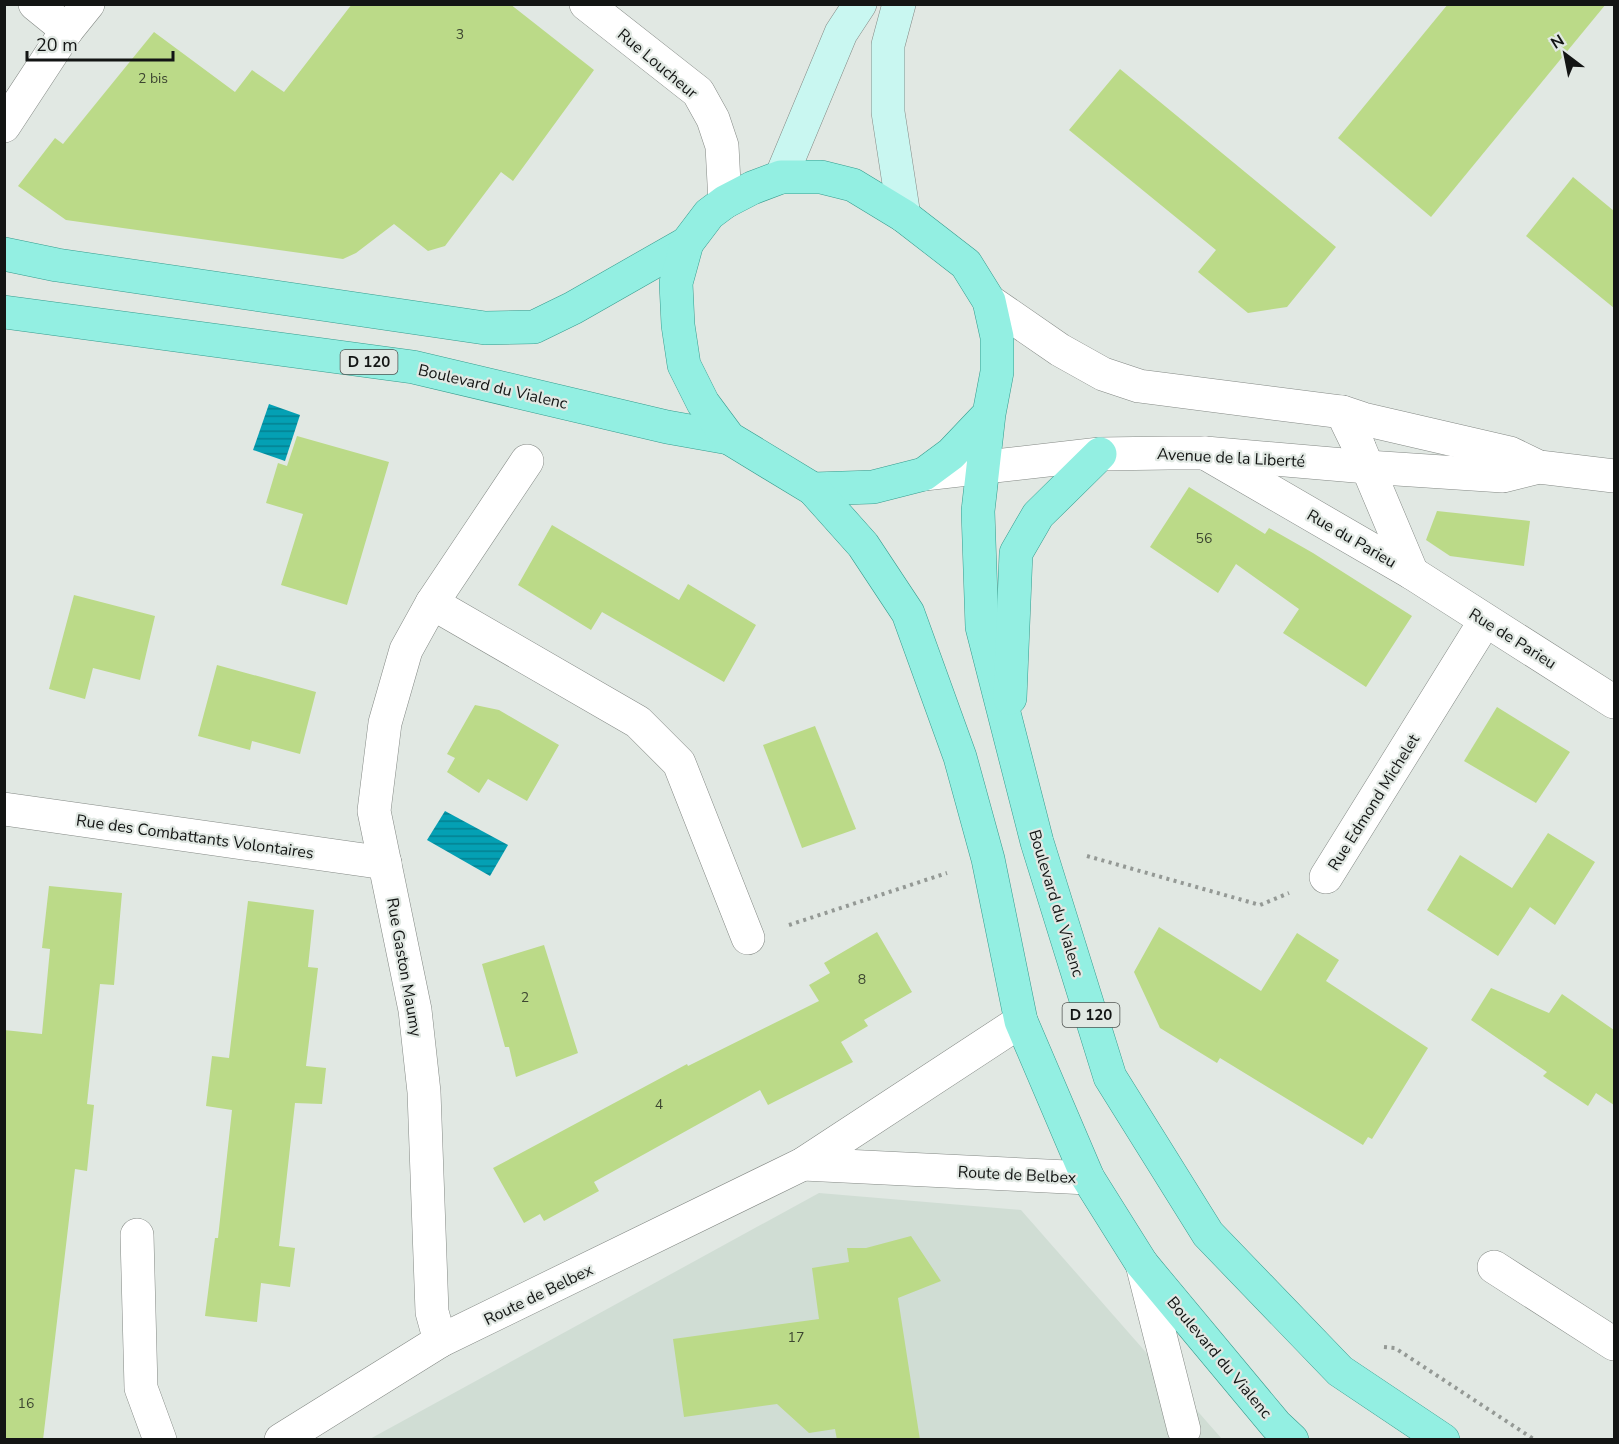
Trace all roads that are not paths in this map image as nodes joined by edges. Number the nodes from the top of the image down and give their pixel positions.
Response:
1 (35, 4) edge
2 (88, 4) edge
3 (586, 4) edge
4 (860, 4) edge
5 (899, 4) edge
6 (67, 30) junction
7 (4, 126) edge
8 (781, 177) junction
9 (725, 202) junction
10 (904, 216) junction
11 (687, 243) junction
12 (4, 254) edge
13 (989, 301) junction
14 (4, 312) edge
15 (1342, 412) junction
16 (989, 414) junction
17 (729, 438) junction
18 (1205, 453) junction
19 (1100, 454) junction
20 (1363, 457) junction
21 (527, 461) dead end
22 (982, 466) junction
23 (1539, 467) junction
24 (924, 474) junction
25 (1614, 476) edge
26 (813, 489) junction
27 (1412, 573) junction
28 (432, 603) junction
29 (1485, 621) junction
30 (1614, 702) edge
31 (1009, 739) junction
32 (4, 809) edge
33 (385, 863) junction
34 (1326, 877) road end
35 (748, 938) road end
36 (1021, 1020) junction
37 (803, 1164) junction
38 (1088, 1178) junction
39 (137, 1235) dead end
40 (1142, 1264) junction
41 (1494, 1267) dead end
42 (440, 1341) junction
43 (1614, 1344) edge
44 (1183, 1436) edge
45 (160, 1440) edge
46 (281, 1440) edge
47 (1292, 1440) edge
48 (1443, 1440) edge

1 - 6 street
2 - 6 street
3 - 9 street, Rue Loucheur
4 - 8 main road
5 - 10 main road
6 - 7 street
8 - 9 main road
8 - 10 main road, Boulevard du Vialenc
9 - 11 main road
10 - 13 main road, Boulevard du Vialenc
11 - 12 main road
11 - 17 main road
13 - 15 street, Avenue de la Liberté
13 - 16 main road, Boulevard du Vialenc
14 - 17 main road, Boulevard du Vialenc / D 120
15 - 20 street
15 - 23 street, Avenue de la Liberté
16 - 22 main road, Boulevard du Vialenc / D 120
16 - 24 main road
17 - 26 main road, Boulevard du Vialenc
18 - 19 street, Avenue de la Liberté
18 - 20 street, Avenue de la Liberté
18 - 27 street, Rue du Parieu
19 - 22 street, Avenue de la Liberté
19 - 31 main road
20 - 23 street, Avenue de la Liberté
20 - 27 street, Rue du Parieu
21 - 28 street, Rue Gaston Maumy
22 - 24 street, Avenue de la Liberté
22 - 31 main road, Boulevard du Vialenc / D 120
23 - 25 street, Avenue de la Liberté
24 - 26 main road
26 - 36 main road, Boulevard du Vialenc
27 - 29 street, Rue de Parieu
28 - 33 street, Rue Gaston Maumy
28 - 35 street
29 - 30 street, Rue de Parieu
29 - 34 street, Rue Edmond Michelet
31 - 48 main road, Boulevard du Vialenc / D 120
32 - 33 street, Rue des Combattants Volontaires
33 - 42 street, Rue Gaston Maumy
36 - 37 street, Route de Belbex
36 - 38 main road, Boulevard du Vialenc
37 - 38 street, Route de Belbex
37 - 42 street, Route de Belbex
38 - 40 main road, Boulevard du Vialenc
39 - 45 street
40 - 44 street
40 - 47 main road, Boulevard du Vialenc
41 - 43 street
42 - 46 street, Route de Belbex

